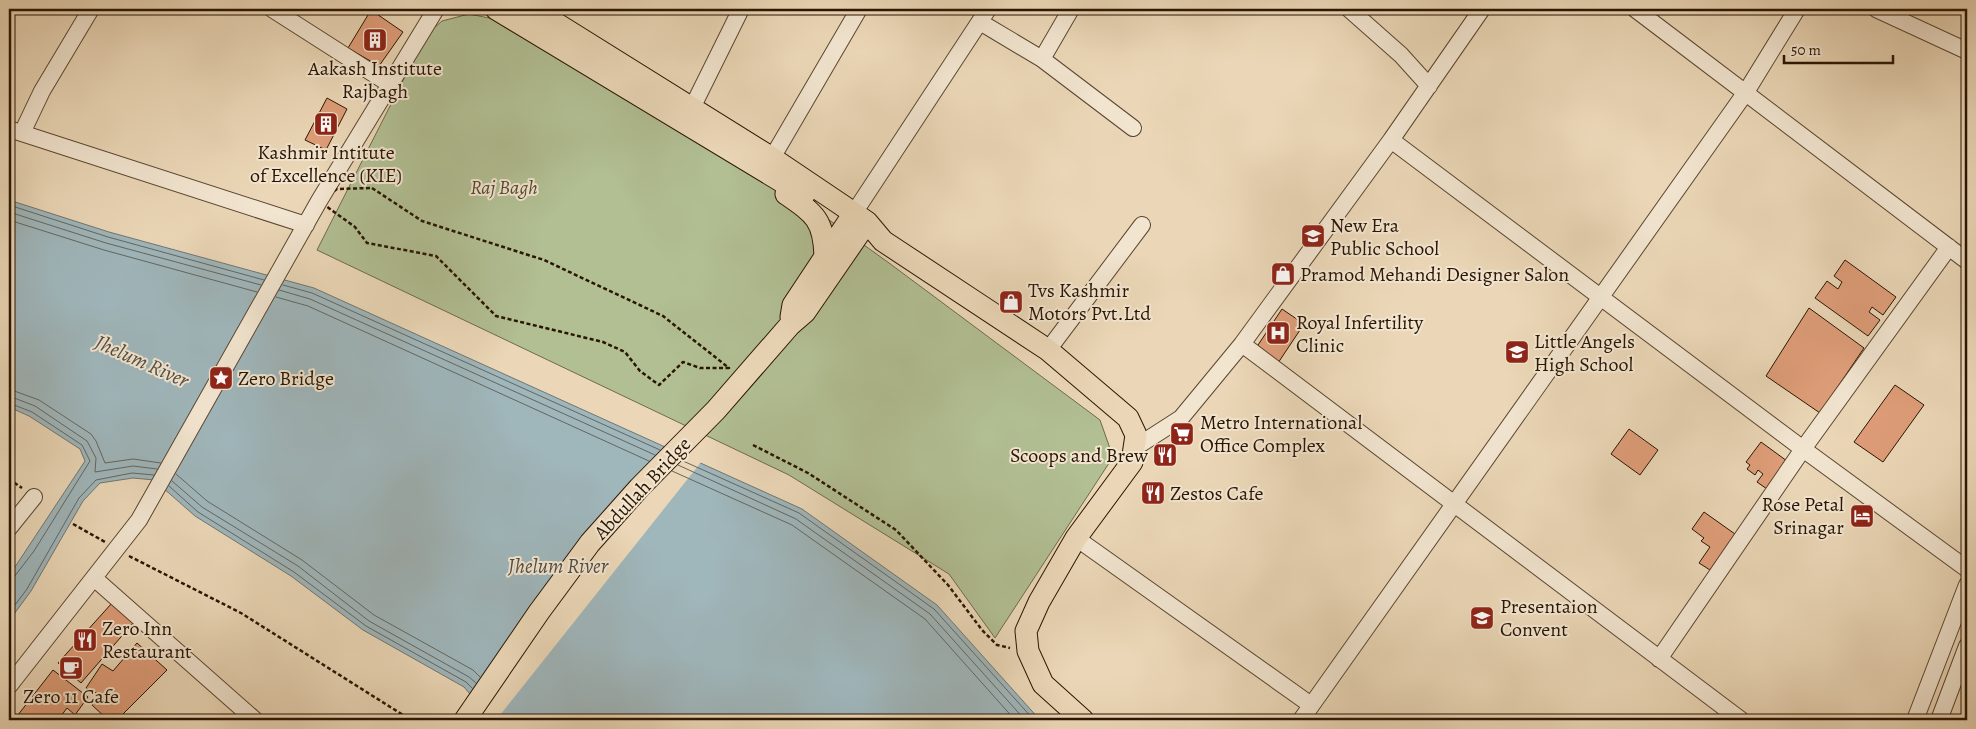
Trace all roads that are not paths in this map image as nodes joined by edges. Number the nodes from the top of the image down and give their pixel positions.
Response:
1 (91, 9) edge
2 (272, 9) edge
3 (436, 9) edge
4 (496, 9) edge
5 (534, 9) edge
6 (741, 9) edge
7 (859, 9) edge
8 (1071, 9) edge
9 (1349, 9) edge
10 (1482, 9) edge
11 (1635, 9) edge
12 (1797, 9) edge
13 (1876, 9) edge
14 (984, 15) edge
15 (1967, 51) edge
16 (1042, 59) junction
17 (391, 85) junction
18 (1429, 86) junction
19 (1746, 92) junction
20 (692, 108) junction
21 (1132, 128) dead end
22 (15, 131) edge
23 (1391, 140) junction
24 (727, 148) junction
25 (772, 158) junction
26 (857, 222) junction
27 (1142, 225) dead end
28 (304, 230) junction
29 (1949, 247) junction
30 (825, 257) junction
31 (1967, 260) edge
32 (1602, 298) junction
33 (785, 332) junction
34 (1242, 344) junction
35 (1048, 350) junction
36 (1136, 447) junction
37 (1803, 449) junction
38 (34, 496) dead end
39 (1455, 505) junction
40 (9, 528) edge
41 (1076, 538) junction
42 (1967, 570) edge
43 (94, 578) junction
44 (1967, 585) edge
45 (1967, 646) edge
46 (1659, 659) junction
47 (9, 686) edge
48 (1311, 705) junction
49 (256, 720) edge
50 (465, 720) edge
51 (1083, 720) edge
52 (1301, 720) edge
53 (1741, 720) edge
54 (1915, 720) edge
55 (1939, 720) edge

1 - 22 street
2 - 17 street
3 - 17 street
4 - 24 main road
5 - 20 main road
6 - 20 street
7 - 25 street
8 - 16 street
9 - 18 street
10 - 18 street
11 - 19 street
12 - 19 street
13 - 15 street
14 - 16 street
14 - 26 street
16 - 21 street
17 - 28 street
18 - 23 street
19 - 29 street
19 - 32 street
20 - 25 main road
22 - 28 street
23 - 32 street
23 - 34 street
24 - 26 main road
24 - 30 main road
25 - 26 main road
26 - 30 main road
26 - 33 main road, Abdullah Bridge
26 - 35 main road
27 - 35 street
28 - 43 street
29 - 31 street
29 - 37 street
30 - 33 main road
32 - 37 street
32 - 39 street
33 - 50 main road, Abdullah Bridge
34 - 36 street
34 - 39 street
35 - 36 main road
36 - 41 main road
37 - 42 street
37 - 46 street
38 - 40 street
39 - 46 street
39 - 48 street
41 - 48 street
41 - 51 main road
43 - 47 street
43 - 49 street
44 - 54 street
45 - 55 street
46 - 53 street
48 - 52 street

